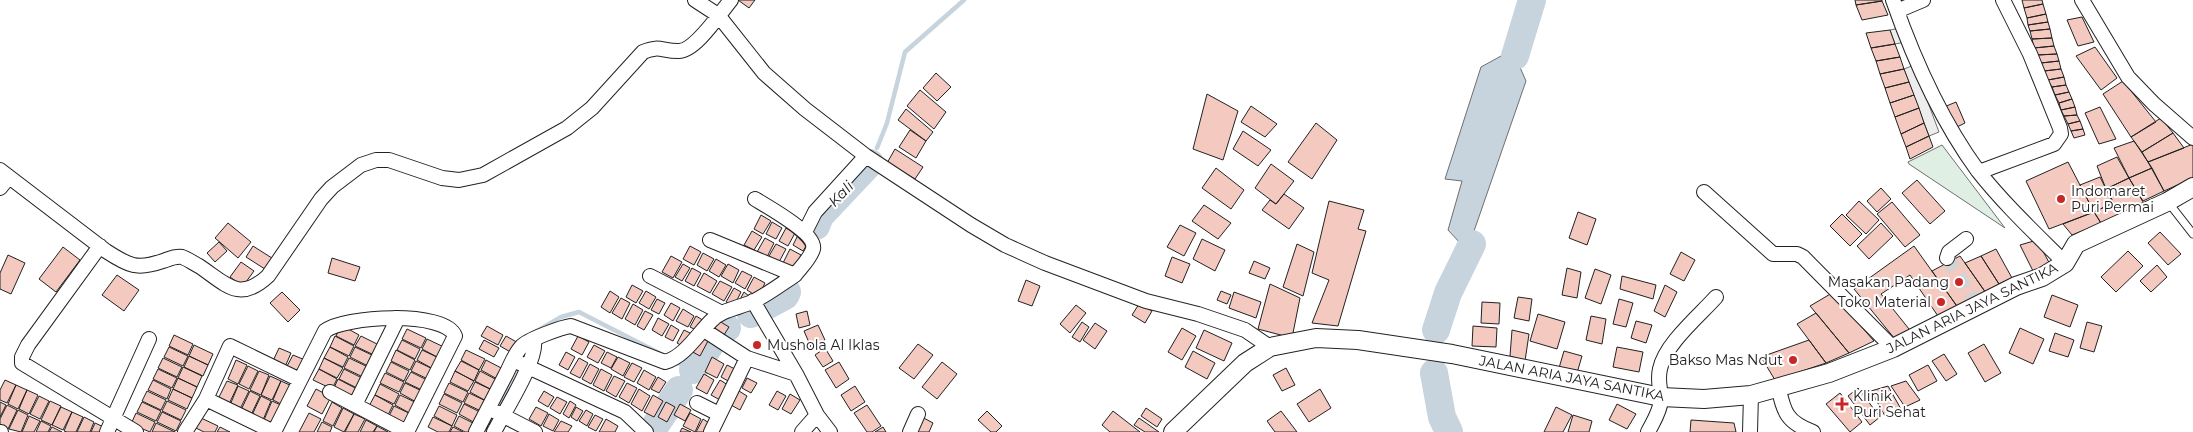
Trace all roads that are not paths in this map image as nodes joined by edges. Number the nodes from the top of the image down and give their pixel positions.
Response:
1 (695, 0) edge
2 (731, 0) edge
3 (1923, 0) edge
4 (2003, 0) edge
5 (2082, 0) edge
6 (1895, 6) edge
7 (718, 15) junction
8 (2193, 138) edge
9 (866, 156) junction
10 (1979, 172) junction
11 (5, 173) edge
12 (2193, 187) edge
13 (0, 188) edge
14 (1704, 192) dead end
15 (755, 199) dead end
16 (2168, 202) junction
17 (805, 232) junction
18 (2193, 234) edge
19 (1966, 239) dead end
20 (710, 240) dead end
21 (100, 246) junction
22 (1947, 258) dead end
23 (2065, 263) junction
24 (795, 275) junction
25 (650, 276) dead end
26 (1716, 296) dead end
27 (753, 301) junction
28 (722, 313) junction
29 (398, 318) junction
30 (704, 330) junction
31 (149, 339) dead end
32 (534, 340) junction
33 (1270, 347) junction
34 (1894, 348) junction
35 (747, 358) junction
36 (513, 360) junction
37 (527, 368) junction
38 (796, 374) junction
39 (300, 380) junction
40 (1778, 386) junction
41 (330, 392) dead end
42 (1751, 395) junction
43 (1661, 397) junction
44 (206, 399) junction
45 (697, 403) dead end
46 (355, 405) junction
47 (488, 409) junction
48 (719, 414) junction
49 (918, 414) dead end
50 (817, 415) junction
51 (503, 416) junction
52 (110, 426) edge
53 (258, 428) edge
54 (136, 432) edge
55 (185, 432) edge
56 (274, 432) edge
57 (407, 432) edge
58 (476, 432) edge
59 (494, 432) edge
60 (535, 432) edge
61 (646, 432) edge
62 (711, 432) edge
63 (802, 432) edge
64 (830, 432) edge
65 (910, 432) edge
66 (1172, 432) edge
67 (1648, 432) edge
68 (1750, 432) edge
69 (1813, 432) edge

1 - 7 street
2 - 7 street
3 - 6 street
4 - 10 street
5 - 8 street
6 - 10 street
7 - 9 street
7 - 21 street
9 - 17 street
9 - 33 street
10 - 23 street
11 - 13 street
11 - 21 street
12 - 16 street, JALAN ARIA JAYA SANTIKA
14 - 34 street
15 - 17 street
16 - 18 lane
16 - 23 street, JALAN ARIA JAYA SANTIKA
17 - 24 street
19 - 22 street
20 - 24 street
21 - 52 street
23 - 34 street, JALAN ARIA JAYA SANTIKA
24 - 27 street
25 - 28 street
26 - 43 street
27 - 28 street
27 - 38 street
28 - 30 street
29 - 39 street
29 - 46 street
29 - 57 street
30 - 32 street
30 - 35 street
31 - 52 street
32 - 36 street
32 - 37 street
33 - 43 street, JALAN ARIA JAYA SANTIKA
33 - 66 street, JALAN ARIA JAYA SANTIKA
34 - 40 street, JALAN ARIA JAYA SANTIKA
35 - 38 street
35 - 48 street
36 - 37 street
36 - 47 street
37 - 51 street
37 - 61 street
38 - 50 street
39 - 44 street
39 - 56 street
40 - 42 street, JALAN ARIA JAYA SANTIKA
40 - 69 street
41 - 46 street
42 - 43 street, JALAN ARIA JAYA SANTIKA
42 - 68 street
43 - 67 street
44 - 53 street
44 - 55 street
45 - 48 street
46 - 57 street
47 - 51 street
47 - 58 street
48 - 62 street
49 - 65 street
50 - 63 street
50 - 64 street
51 - 59 street
51 - 60 street
52 - 54 street
53 - 56 street

